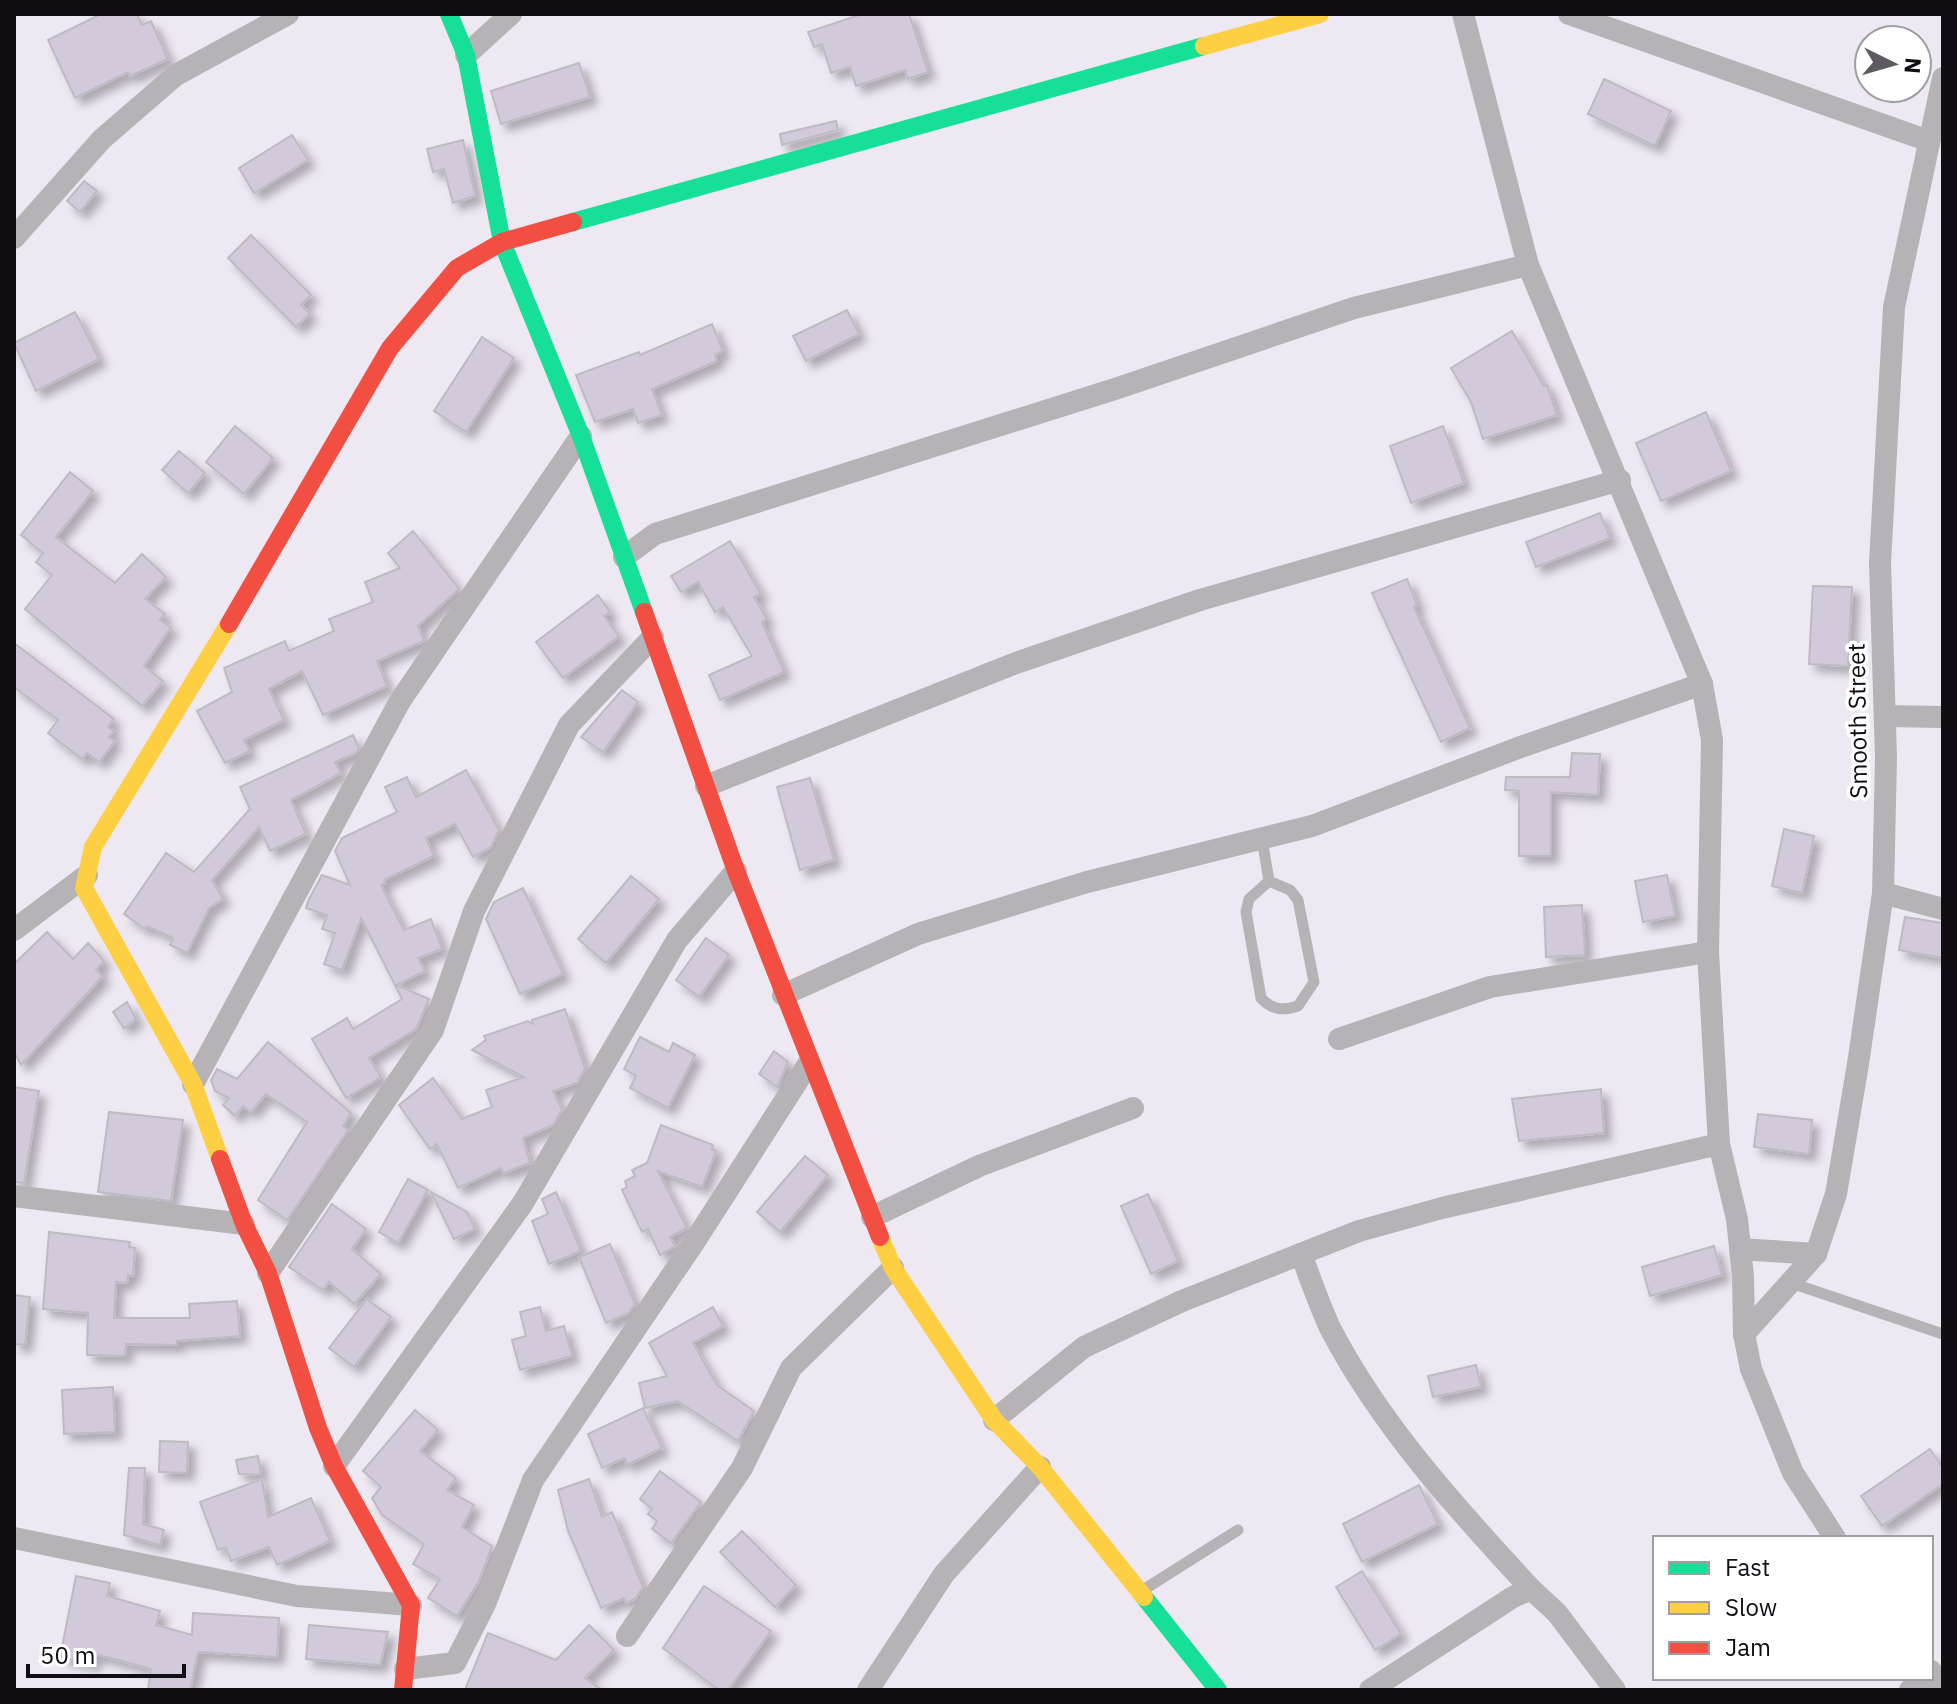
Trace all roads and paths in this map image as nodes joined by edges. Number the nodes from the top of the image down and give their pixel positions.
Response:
1 (288, 14) edge
2 (449, 14) edge
3 (511, 14) edge
4 (1320, 14) edge
5 (1463, 14) edge
6 (1569, 14) edge
7 (466, 55) junction
8 (1942, 86) edge
9 (1929, 141) junction
10 (14, 238) edge
11 (502, 242) junction
12 (1528, 265) junction
13 (581, 436) junction
14 (1620, 480) junction
15 (624, 557) junction
16 (653, 637) junction
17 (1702, 684) junction
18 (1885, 716) junction
19 (1943, 717) edge
20 (706, 786) junction
21 (1262, 839) junction
22 (736, 871) junction
23 (87, 875) junction
24 (1269, 881) junction
25 (1883, 893) junction
26 (1943, 909) edge
27 (14, 930) edge
28 (1708, 952) junction
29 (783, 995) junction
30 (1339, 1039) dead end
31 (809, 1063) junction
32 (193, 1084) junction
33 (1133, 1108) dead end
34 (1719, 1144) junction
35 (14, 1196) edge
36 (872, 1217) junction
37 (244, 1224) junction
38 (1740, 1249) junction
39 (1301, 1254) junction
40 (1816, 1254) junction
41 (893, 1268) junction
42 (268, 1273) junction
43 (1790, 1283) junction
44 (1744, 1334) junction
45 (1943, 1334) edge
46 (994, 1420) junction
47 (334, 1466) junction
48 (1040, 1467) junction
49 (1238, 1530) dead end
50 (1834, 1536) edge
51 (14, 1538) edge
52 (1531, 1589) junction
53 (1139, 1592) junction
54 (411, 1605) junction
55 (627, 1636) dead end
56 (404, 1680) edge
57 (1211, 1688) edge
58 (868, 1690) edge
59 (1370, 1690) edge
60 (1615, 1690) edge

1 - 10 street
2 - 7 street
3 - 7 street
4 - 11 street
5 - 12 street
6 - 9 street
7 - 11 street
8 - 9 street, Smooth Street
9 - 18 street, Smooth Street
11 - 13 street
11 - 23 street
12 - 14 street
12 - 15 street
13 - 15 street
13 - 32 street
14 - 17 street
14 - 20 street
15 - 16 street
16 - 20 street
16 - 42 street
17 - 21 street
17 - 28 street
18 - 19 street
18 - 25 street, Smooth Street
20 - 22 street
21 - 24 lane
21 - 29 street
22 - 29 street
22 - 47 street
23 - 27 street
23 - 32 street
24 - 24 lane
25 - 26 street
25 - 40 street, Smooth Street
28 - 30 street
28 - 34 street
29 - 31 street
31 - 36 street
31 - 56 street
32 - 37 street
33 - 36 street
34 - 38 street
34 - 39 street
35 - 37 street
36 - 41 street
37 - 42 street
38 - 40 street
38 - 44 street
39 - 46 street
39 - 52 street
40 - 43 street, Smooth Street
41 - 46 street
41 - 55 street
42 - 47 street
43 - 44 street, Smooth Street
43 - 45 lane
44 - 50 street
46 - 48 street
47 - 54 street
48 - 53 street
48 - 58 street
49 - 53 lane
51 - 54 street
52 - 59 street
52 - 60 street
53 - 57 street
54 - 56 street

